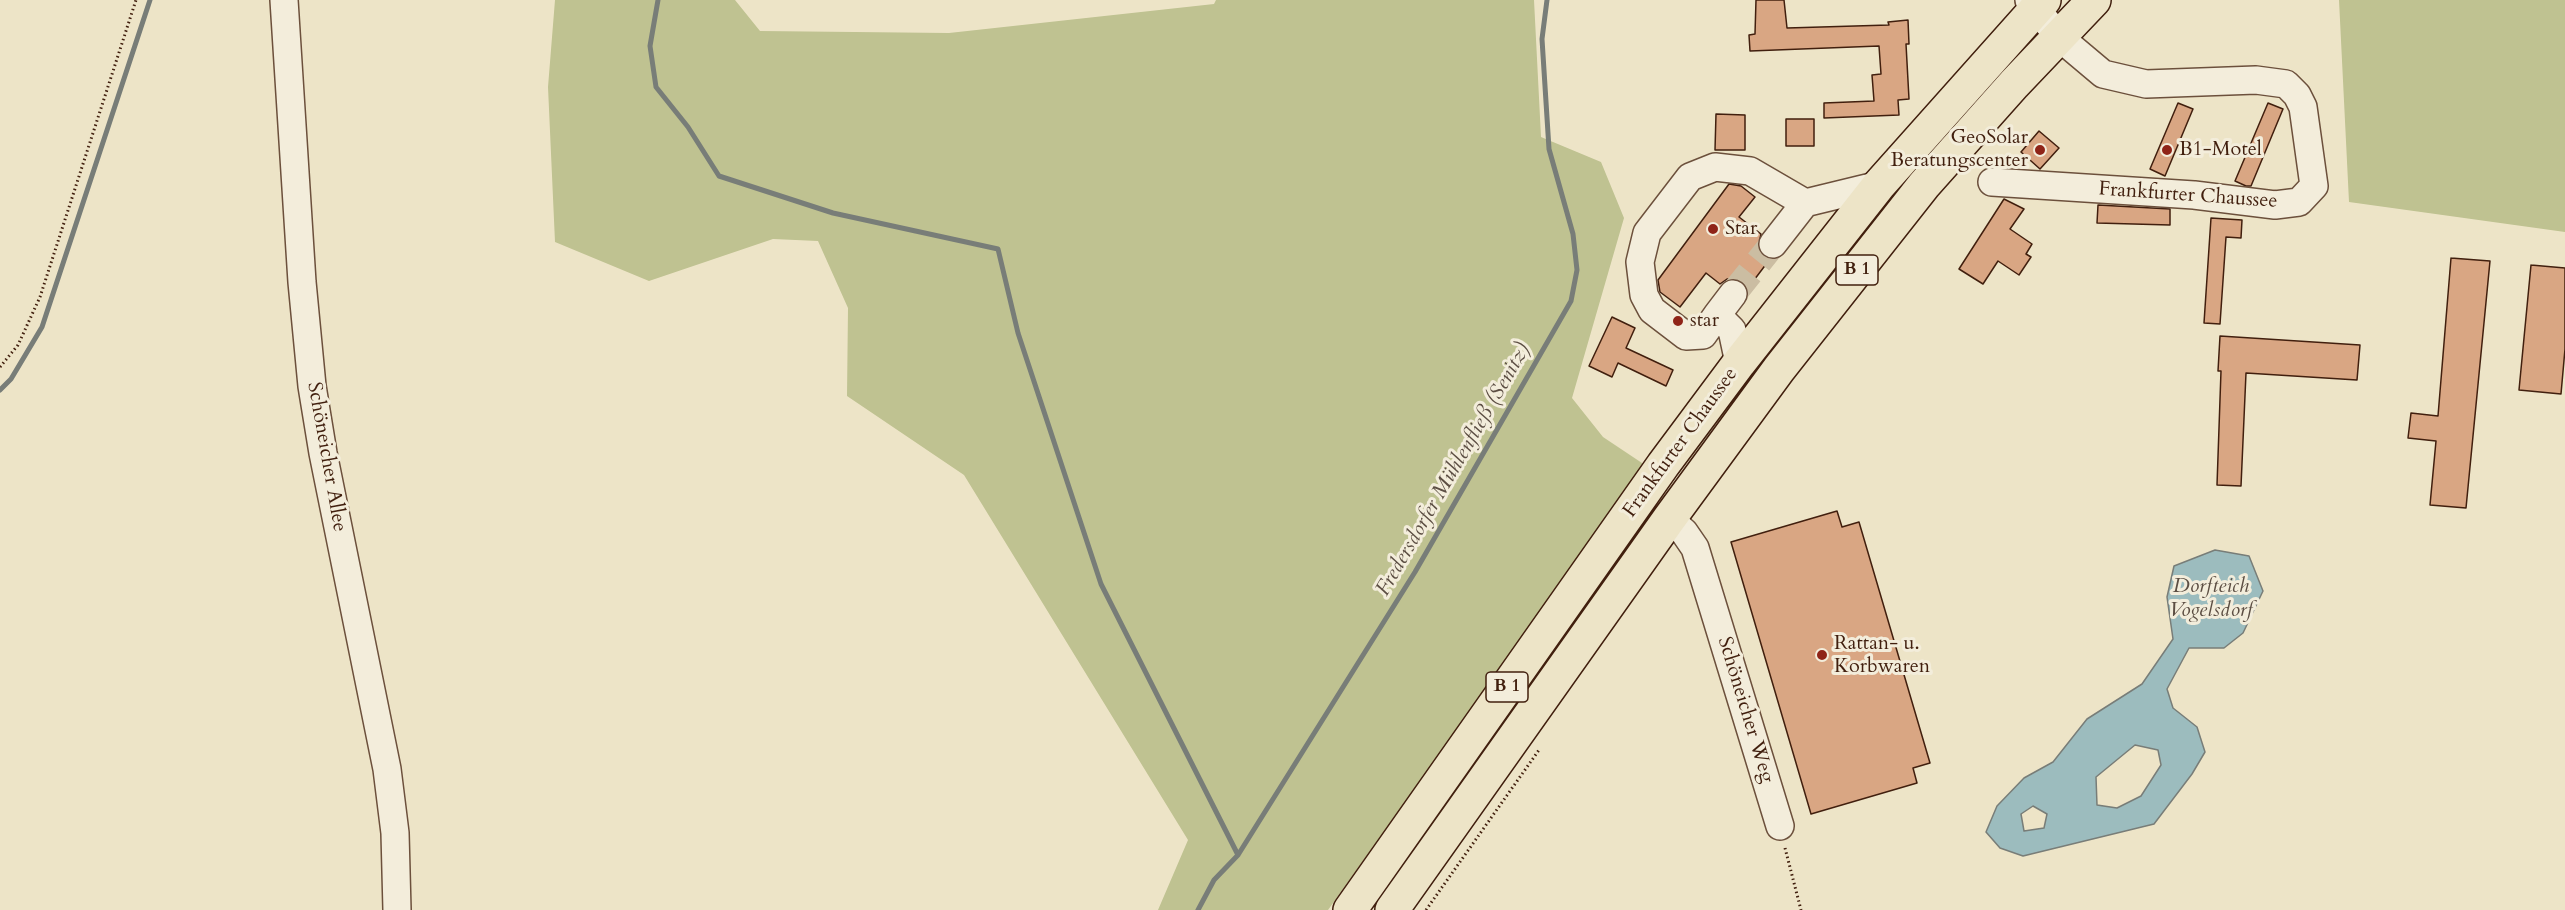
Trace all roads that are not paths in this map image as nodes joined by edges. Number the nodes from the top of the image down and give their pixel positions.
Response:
1 (284, 0) edge
2 (2094, 0) edge
3 (2036, 3) edge
4 (2059, 37) junction
5 (1992, 182) dead end
6 (1879, 185) junction
7 (1805, 203) junction
8 (1773, 244) tunnel mouth
9 (1739, 363) junction
10 (1669, 519) junction
11 (1780, 826) road end
12 (397, 910) edge
13 (1350, 910) edge
14 (1392, 910) edge

1 - 12 street, Schöneicher Allee
2 - 4 main road, Frankfurter Chaussee / B 1
3 - 4 street
3 - 6 main road, Frankfurter Chaussee / B 1
4 - 5 street, Frankfurter Chaussee
4 - 10 main road, Frankfurter Chaussee / B 1
6 - 7 street
6 - 9 main road, Frankfurter Chaussee / B 1
7 - 8 street
7 - 9 street
9 - 13 main road, Frankfurter Chaussee / B 1
10 - 11 street, Schöneicher Weg
10 - 14 main road, Frankfurter Chaussee / B 1

